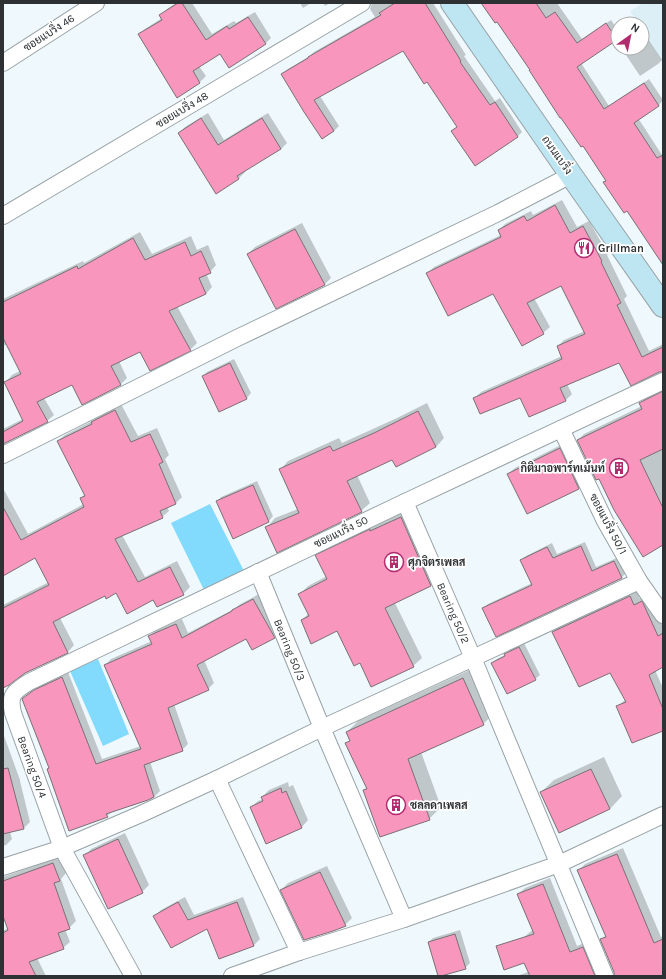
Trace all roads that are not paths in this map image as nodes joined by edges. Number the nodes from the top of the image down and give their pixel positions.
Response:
1 (96, 3) edge
2 (362, 3) edge
3 (452, 3) edge
4 (3, 63) edge
5 (571, 175) junction
6 (3, 216) edge
7 (663, 306) edge
8 (663, 381) edge
9 (561, 428) junction
10 (3, 455) edge
11 (404, 502) junction
12 (258, 572) junction
13 (639, 581) junction
14 (663, 615) edge
15 (473, 658) junction
16 (20, 687) joint
17 (322, 728) junction
18 (217, 779) junction
19 (663, 815) edge
20 (62, 848) junction
21 (559, 864) junction
22 (3, 867) edge
23 (404, 919) junction
24 (299, 952) junction
25 (133, 976) edge
26 (232, 976) edge
27 (605, 976) edge

1 - 4 street, ซอยแบริ่ง 46
2 - 6 street, ซอยแบริ่ง 48
3 - 5 main road, ถนนแบริ่ง
5 - 7 main road, ถนนแบริ่ง
5 - 10 street
8 - 9 street, ซอยแบริ่ง 50
9 - 11 street, ซอยแบริ่ง 50
9 - 13 street, ซอยแบริ่ง 50/1
11 - 12 street, ซอยแบริ่ง 50
11 - 15 street, Bearing 50/2
12 - 16 street, ซอยแบริ่ง 50
12 - 17 street, Bearing 50/3
13 - 14 street, ซอยแบริ่ง 50/1
13 - 15 street
15 - 17 street
15 - 21 street, Bearing 50/2
16 - 20 street, Bearing 50/4
17 - 18 street
17 - 23 street, Bearing 50/3
18 - 20 street
18 - 24 street
19 - 21 street
20 - 22 street
20 - 25 street, Bearing 50/4
21 - 23 street
21 - 27 street, Bearing 50/2
23 - 24 street
24 - 26 street

